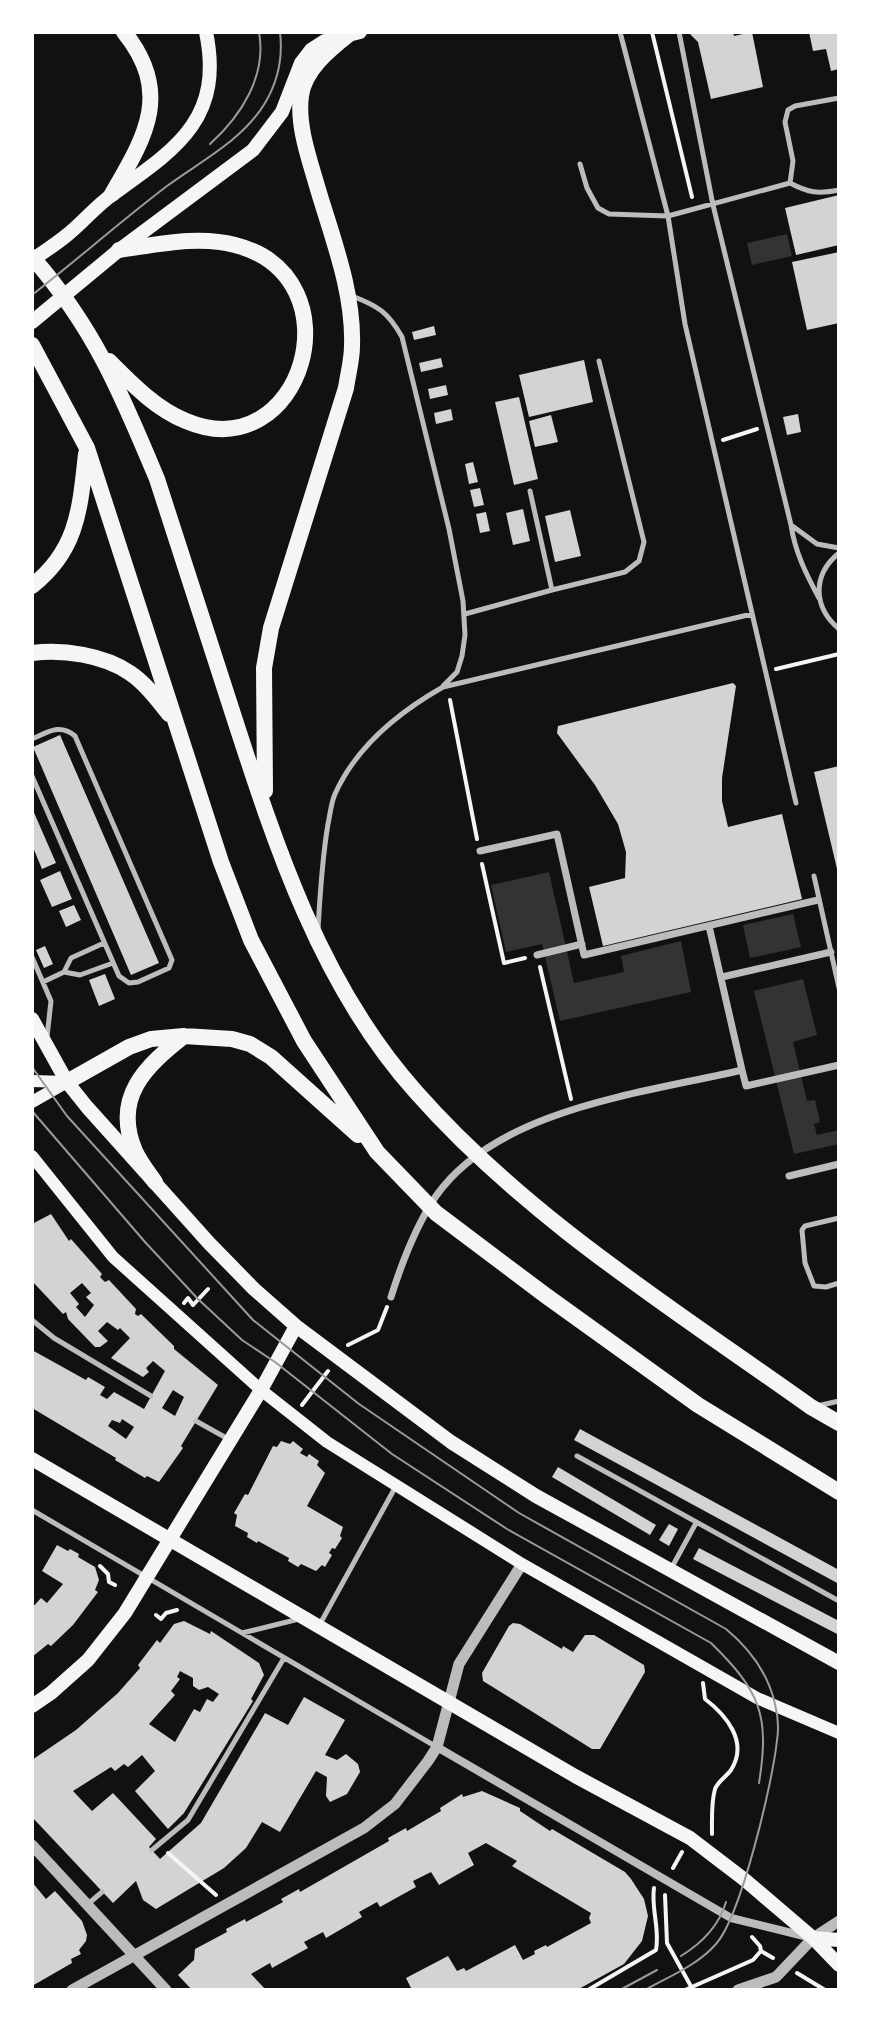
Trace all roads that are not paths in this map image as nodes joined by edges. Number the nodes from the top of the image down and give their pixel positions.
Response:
1 (124, 32) edge
2 (198, 32) edge
3 (206, 32) edge
4 (620, 32) edge
5 (679, 32) edge
6 (354, 33) edge
7 (210, 54) junction
8 (839, 98) edge
9 (580, 164) dead end
10 (790, 183) junction
11 (839, 190) edge
12 (112, 194) junction
13 (713, 205) junction
14 (668, 216) junction
15 (119, 250) junction
16 (32, 259) edge
17 (346, 294) junction
18 (32, 322) edge
19 (32, 345) edge
20 (101, 351) junction
21 (599, 361) dead end
22 (87, 448) junction
23 (530, 491) dead end
24 (791, 525) junction
25 (839, 550) edge
26 (32, 586) edge
27 (552, 590) junction
28 (819, 598) junction
29 (465, 614) junction
30 (752, 614) junction
31 (839, 629) edge
32 (32, 653) edge
33 (443, 687) junction
34 (175, 722) junction
35 (32, 739) edge
36 (32, 776) edge
37 (796, 803) dead end
38 (265, 813) junction
39 (480, 851) road end
40 (814, 876) dead end
41 (818, 900) junction
42 (709, 926) junction
43 (317, 942) junction
44 (104, 943) junction
45 (582, 944) junction
46 (831, 952) junction
47 (539, 954) road end
48 (32, 957) edge
49 (113, 963) junction
50 (64, 972) junction
51 (722, 977) junction
52 (43, 982) junction
53 (839, 988) edge
54 (32, 1019) edge
55 (184, 1036) junction
56 (46, 1046) junction
57 (839, 1065) edge
58 (742, 1070) junction
59 (32, 1081) edge
60 (67, 1082) junction
61 (32, 1102) edge
62 (377, 1152) junction
63 (32, 1156) edge
64 (839, 1164) edge
65 (789, 1176) dead end
66 (155, 1182) junction
67 (839, 1218) edge
68 (839, 1283) edge
69 (391, 1297) road end
70 (32, 1320) edge
71 (296, 1326) junction
72 (261, 1390) junction
73 (151, 1396) dead end
74 (839, 1401) edge
75 (811, 1407) junction
76 (196, 1421) dead end
77 (839, 1423) edge
78 (231, 1440) junction
79 (577, 1456) dead end
80 (32, 1459) edge
81 (397, 1485) junction
82 (839, 1492) edge
83 (32, 1510) edge
84 (696, 1523) junction
85 (169, 1539) junction
86 (522, 1564) junction
87 (670, 1572) junction
88 (147, 1576) junction
89 (839, 1601) edge
90 (302, 1618) junction
91 (318, 1627) junction
92 (241, 1633) junction
93 (284, 1658) junction
94 (839, 1663) edge
95 (448, 1703) junction
96 (32, 1706) edge
97 (839, 1733) edge
98 (437, 1747) junction
99 (32, 1845) edge
100 (152, 1850) dead end
101 (102, 1892) dead end
102 (87, 1904) junction
103 (839, 1921) edge
104 (813, 1938) junction
105 (839, 1940) edge
106 (135, 1956) junction
107 (839, 1965) edge
108 (72, 1990) edge
109 (166, 1990) edge
110 (738, 1990) edge

1 - 12 highway
2 - 7 street
3 - 7 main road
4 - 14 lane
5 - 13 lane
6 - 15 main road
6 - 17 highway
7 - 12 main road
8 - 10 lane
9 - 14 lane
10 - 11 lane
10 - 13 lane
12 - 16 main road
13 - 14 lane
13 - 24 lane
14 - 30 lane
15 - 18 main road
15 - 20 highway
16 - 20 highway
17 - 29 lane
17 - 38 highway
19 - 22 highway
20 - 38 highway
21 - 27 lane
22 - 26 highway
22 - 34 highway
23 - 27 lane
24 - 25 lane
24 - 28 lane
25 - 28 lane
27 - 29 lane
28 - 31 lane
29 - 33 lane
30 - 33 lane
30 - 37 lane
32 - 34 highway
33 - 43 lane
34 - 62 highway
35 - 49 lane
36 - 44 lane
38 - 43 highway
39 - 45 street
40 - 41 lane
41 - 42 street
41 - 46 lane
42 - 45 street
42 - 51 street
43 - 75 highway
44 - 49 lane
44 - 50 lane
45 - 47 street
46 - 51 street
46 - 53 lane
48 - 52 lane
49 - 50 lane
50 - 52 lane
51 - 58 street
52 - 56 lane
54 - 56 main road
55 - 60 highway
55 - 62 highway
55 - 66 highway
56 - 60 main road
57 - 58 street
58 - 69 street
59 - 60 main road
60 - 61 main road
60 - 66 main road
62 - 82 highway
63 - 72 main road
64 - 65 street
66 - 71 main road
67 - 68 lane
70 - 73 lane
71 - 72 main road
71 - 87 main road
72 - 78 main road
72 - 81 main road
74 - 75 lane
75 - 77 highway
76 - 78 lane
78 - 85 main road
79 - 84 lane
80 - 85 main road
81 - 86 main road
81 - 91 lane
83 - 88 lane
84 - 87 lane
84 - 89 lane
85 - 88 main road
85 - 90 main road
86 - 95 street
86 - 97 main road
87 - 94 main road
88 - 92 lane
88 - 96 main road
90 - 91 main road
90 - 92 lane
91 - 95 main road
92 - 93 lane
93 - 98 lane
93 - 100 lane
95 - 98 street
95 - 104 main road
98 - 104 street
98 - 106 street
99 - 102 street
101 - 102 lane
102 - 106 street
103 - 104 street
104 - 105 main road
104 - 107 main road
104 - 110 street
106 - 108 street
106 - 109 street

